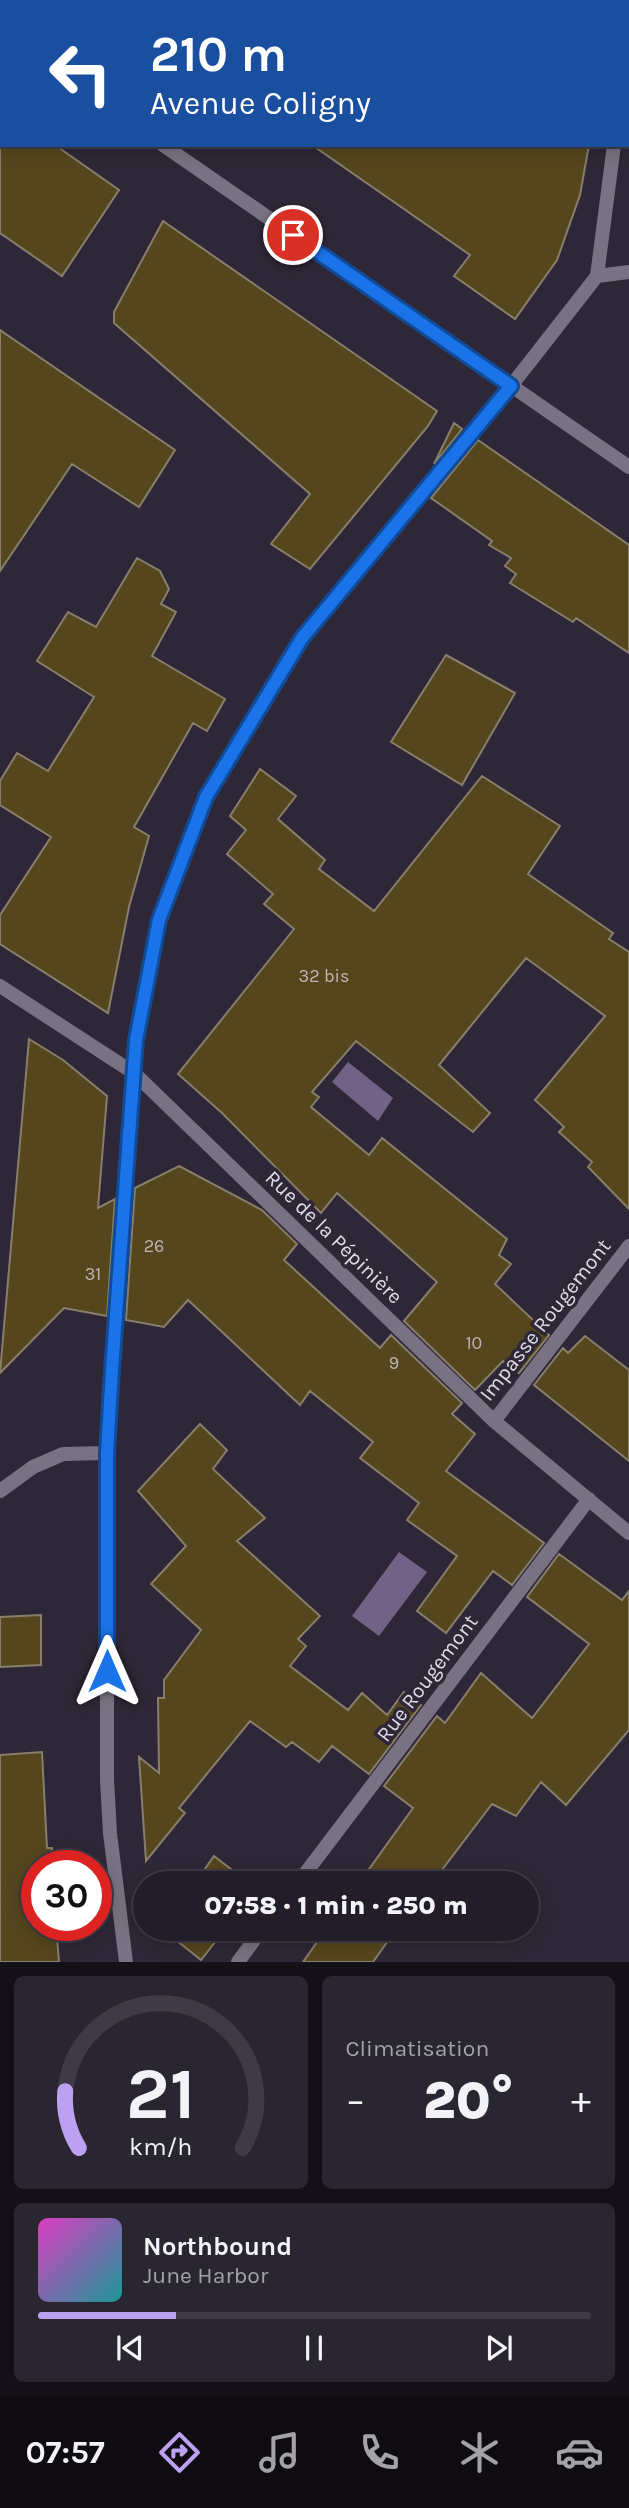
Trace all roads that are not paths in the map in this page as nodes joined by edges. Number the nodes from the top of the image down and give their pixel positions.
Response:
1 (166, 147) edge
2 (614, 147) edge
3 (629, 272) edge
4 (597, 276) junction
5 (511, 386) junction
6 (629, 467) edge
7 (0, 986) edge
8 (134, 1073) junction
9 (629, 1246) edge
10 (494, 1421) junction
11 (107, 1453) junction
12 (0, 1492) edge
13 (589, 1499) junction
14 (629, 1534) edge
15 (307, 1871) edge
16 (253, 1941) edge
17 (126, 1962) edge
18 (238, 1962) edge

1 - 5 street
2 - 4 street
3 - 4 street
4 - 5 street
5 - 6 street
5 - 8 street
7 - 8 street, Rue de la Pépinière
8 - 10 street, Rue de la Pépinière
8 - 11 street
9 - 10 street, Impasse Rougemont
10 - 13 street, Rue de la Pépinière
11 - 12 street
11 - 17 street
13 - 14 street, Rue de la Pépinière
13 - 15 street, Rue Rougemont
16 - 18 street

